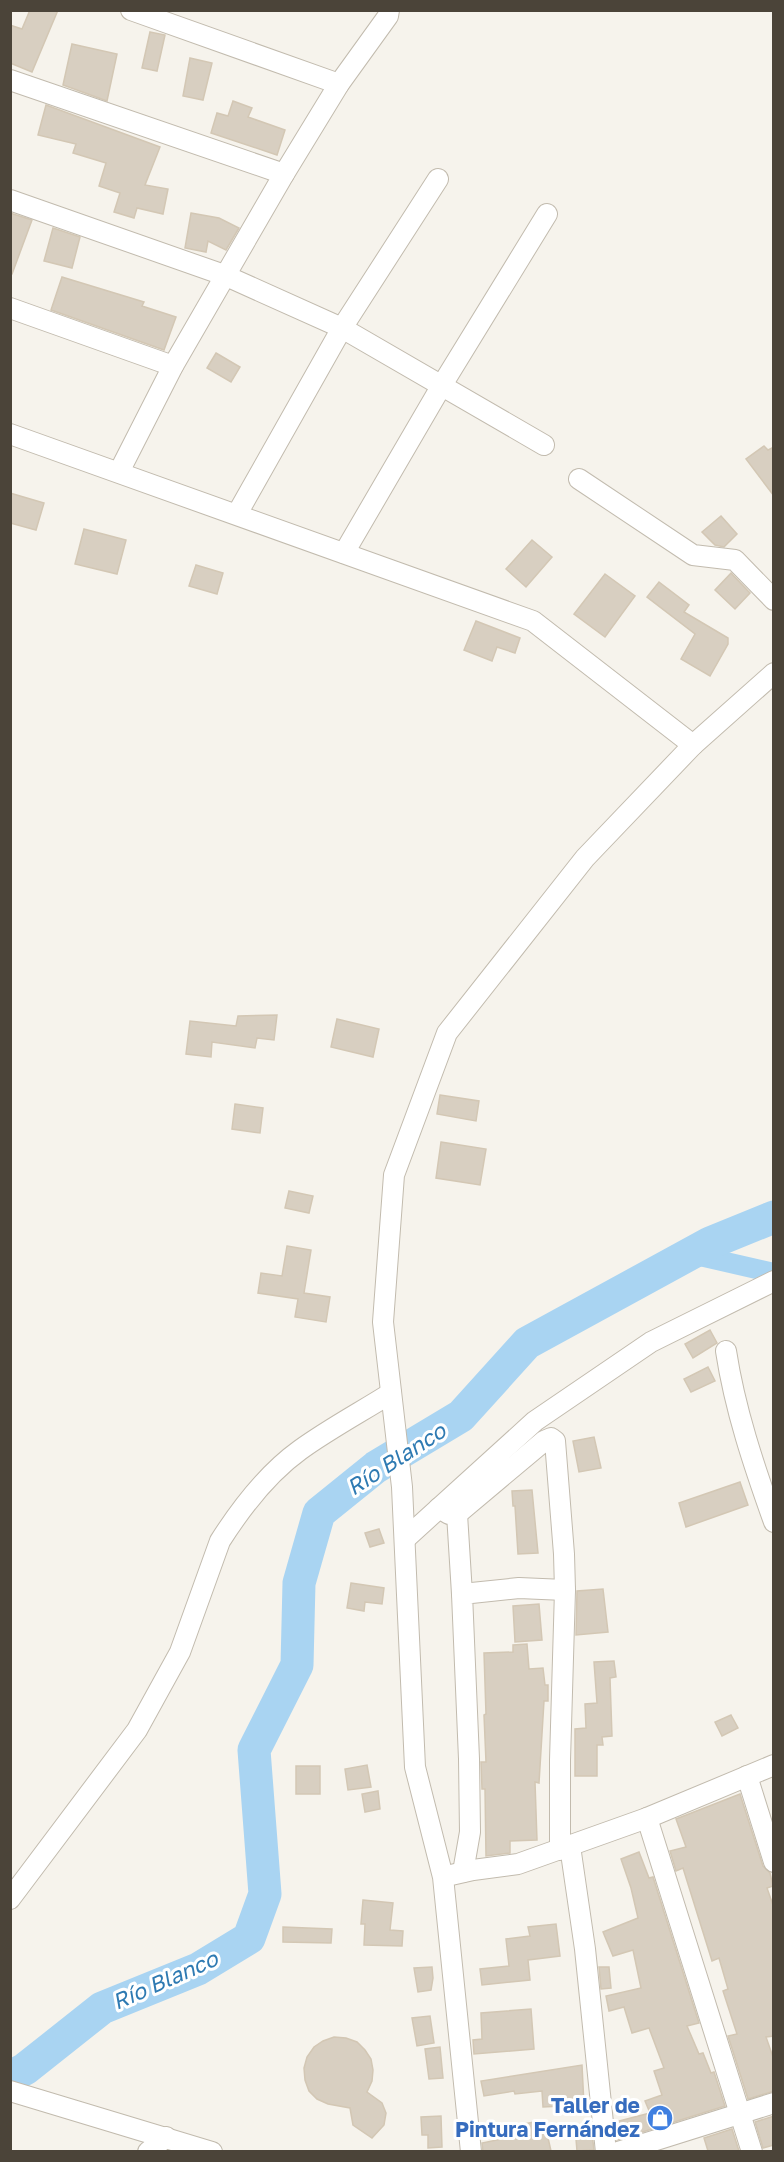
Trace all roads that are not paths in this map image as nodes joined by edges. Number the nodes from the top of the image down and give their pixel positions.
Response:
1 (131, 10) edge
2 (389, 10) edge
3 (10, 80) edge
4 (339, 84) junction
5 (284, 174) junction
6 (438, 179) dead end
7 (10, 200) edge
8 (547, 214) dead end
9 (224, 275) junction
10 (10, 308) edge
11 (342, 328) junction
12 (173, 366) junction
13 (442, 385) junction
14 (10, 434) edge
15 (544, 445) dead end
16 (119, 472) junction
17 (579, 479) dead end
18 (237, 514) junction
19 (344, 553) junction
20 (774, 600) edge
21 (774, 673) edge
22 (693, 745) junction
23 (774, 1281) edge
24 (726, 1351) dead end
25 (392, 1402) junction
26 (448, 1511) junction
27 (774, 1522) edge
28 (405, 1539) junction
29 (565, 1590) junction
30 (462, 1594) junction
31 (774, 1765) edge
32 (747, 1776) junction
33 (647, 1818) junction
34 (565, 1848) junction
35 (774, 1862) edge
36 (463, 1872) junction
37 (443, 1877) junction
38 (10, 1899) edge
39 (10, 2091) edge
40 (774, 2103) edge
41 (740, 2113) junction
42 (166, 2137) junction
43 (148, 2151) edge
44 (212, 2151) edge
45 (471, 2151) edge
46 (606, 2151) edge
47 (618, 2151) edge
48 (752, 2151) edge

1 - 4 street
2 - 4 street
3 - 5 street
4 - 5 street
5 - 9 street
6 - 11 street
7 - 9 street
8 - 13 street
9 - 11 street
9 - 12 street
10 - 12 street
11 - 13 street
11 - 18 street
12 - 16 street
13 - 15 street
13 - 19 street
14 - 16 street
16 - 18 street
17 - 20 street
18 - 19 street
19 - 22 street
21 - 22 street
22 - 25 street
23 - 26 street
24 - 27 street
25 - 28 street
25 - 38 street
26 - 28 street
26 - 29 street
26 - 30 street
28 - 37 street
29 - 30 street
29 - 34 street
30 - 36 street
31 - 32 street
32 - 33 street
32 - 35 street
33 - 34 street
33 - 41 street
34 - 36 street
34 - 46 street
36 - 37 street
37 - 45 street
39 - 42 street
40 - 41 street
41 - 47 street
41 - 48 street
42 - 43 street
42 - 44 street

